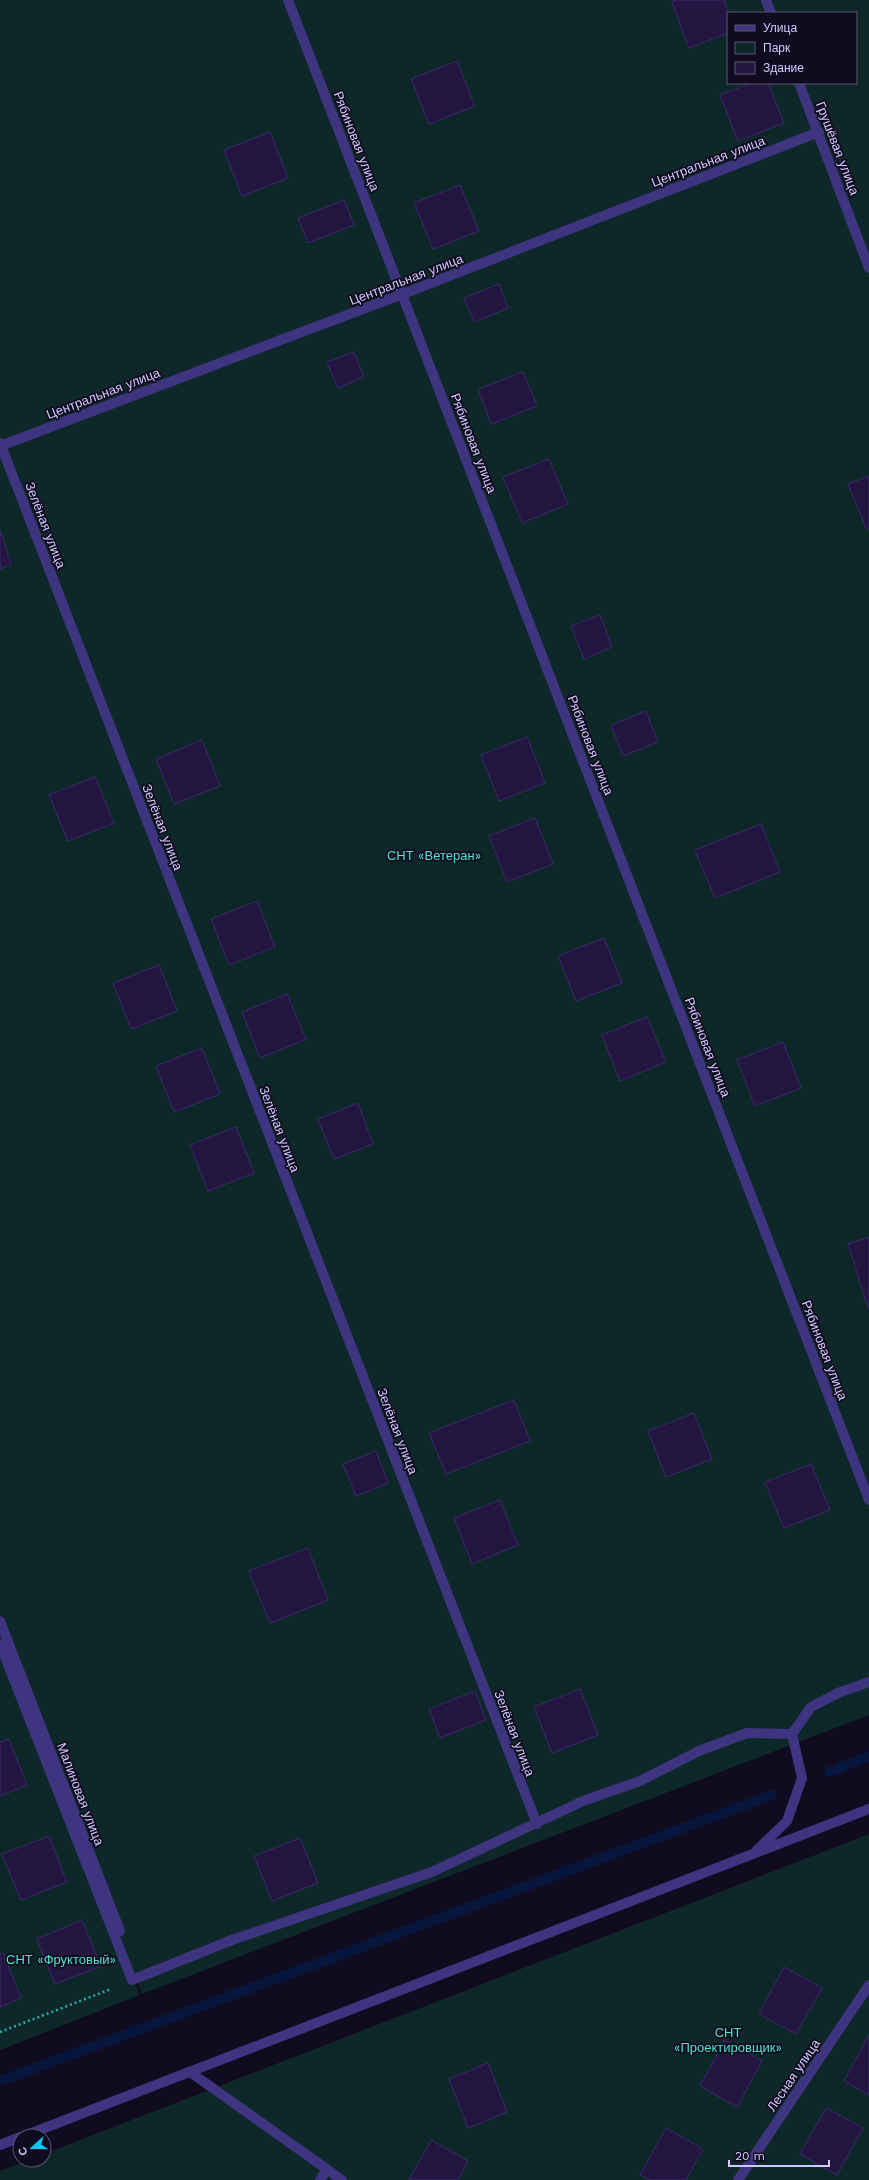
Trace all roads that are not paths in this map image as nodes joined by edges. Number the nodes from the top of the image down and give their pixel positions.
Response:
1 (288, 0) edge
2 (766, 0) edge
3 (771, 12) edge
4 (799, 84) edge
5 (819, 132) junction
6 (869, 268) edge
7 (403, 294) junction
8 (0, 445) edge
9 (869, 1500) edge
10 (0, 1621) edge
11 (0, 1644) edge
12 (869, 1682) edge
13 (792, 1734) junction
14 (869, 1810) edge
15 (536, 1824) junction
16 (754, 1854) junction
17 (135, 1979) junction
18 (869, 1985) edge
19 (190, 2072) junction
20 (45, 2128) edge
21 (12, 2140) edge
22 (0, 2145) edge
23 (328, 2169) junction
24 (320, 2180) edge
25 (342, 2180) edge
26 (738, 2180) edge

1 - 7 street, Рябиновая улица
2 - 3 street
4 - 5 street, Грушёвая улица
5 - 6 street, Грушёвая улица
5 - 7 street, Центральная улица
7 - 8 street, Центральная улица
7 - 9 street, Рябиновая улица
8 - 15 street, Зелёная улица
10 - 17 street, Малиновая улица
11 - 17 street
12 - 13 street
13 - 15 street
13 - 16 street
14 - 16 street
15 - 17 street
16 - 19 street
18 - 26 street, Лесная улица
19 - 20 street
19 - 23 street
21 - 22 street
23 - 24 street
23 - 25 street

